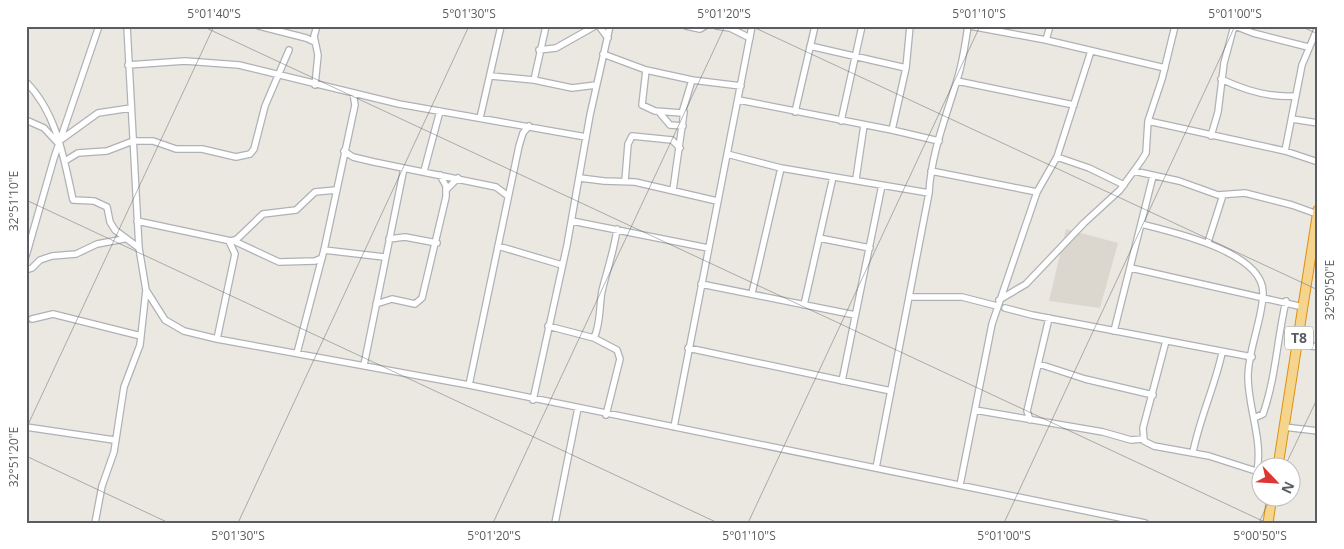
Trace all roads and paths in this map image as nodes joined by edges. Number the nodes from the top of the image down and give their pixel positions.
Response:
1 (99, 26) edge
2 (127, 26) edge
3 (259, 26) edge
4 (317, 26) edge
5 (501, 26) edge
6 (546, 26) edge
7 (595, 26) edge
8 (599, 26) edge
9 (610, 26) edge
10 (686, 26) edge
11 (705, 26) edge
12 (718, 26) edge
13 (752, 26) edge
14 (815, 26) edge
15 (862, 26) edge
16 (910, 26) edge
17 (969, 26) edge
18 (1050, 26) edge
19 (1175, 26) edge
20 (1234, 26) edge
21 (1318, 27) edge
22 (608, 38) junction
23 (750, 38) junction
24 (1046, 40) junction
25 (315, 42) junction
26 (810, 46) junction
27 (1308, 47) junction
28 (289, 50) dead end
29 (539, 50) junction
30 (1091, 51) junction
31 (603, 54) junction
32 (854, 55) junction
33 (128, 65) junction
34 (906, 68) junction
35 (1165, 68) junction
36 (646, 70) junction
37 (278, 75) junction
38 (491, 76) junction
39 (1221, 79) junction
40 (534, 80) junction
41 (692, 80) junction
42 (957, 81) junction
43 (26, 82) edge
44 (314, 84) junction
45 (596, 85) junction
46 (741, 86) junction
47 (352, 93) junction
48 (1296, 96) junction
49 (739, 100) junction
50 (1074, 105) junction
51 (131, 108) junction
52 (440, 111) junction
53 (659, 112) junction
54 (684, 112) junction
55 (795, 112) junction
56 (480, 118) junction
57 (1292, 119) junction
58 (26, 120) edge
59 (841, 121) junction
60 (1148, 121) junction
61 (1318, 123) edge
62 (864, 125) junction
63 (529, 126) junction
64 (682, 126) junction
65 (892, 130) junction
66 (1211, 136) junction
67 (586, 137) junction
68 (133, 141) junction
69 (939, 141) junction
70 (60, 143) junction
71 (680, 148) junction
72 (344, 151) junction
73 (1285, 151) junction
74 (727, 154) junction
75 (1057, 157) junction
76 (65, 161) junction
77 (1318, 162) edge
78 (404, 168) junction
79 (781, 168) junction
80 (424, 171) junction
81 (932, 171) junction
82 (1134, 171) junction
83 (440, 175) junction
84 (1153, 176) junction
85 (833, 177) junction
86 (458, 178) junction
87 (580, 178) junction
88 (856, 179) junction
89 (625, 181) junction
90 (511, 184) junction
91 (1124, 185) junction
92 (882, 186) junction
93 (499, 188) junction
94 (447, 189) junction
95 (336, 190) junction
96 (673, 190) junction
97 (1037, 192) junction
98 (929, 193) junction
99 (1223, 195) junction
100 (508, 196) junction
101 (717, 201) junction
102 (1317, 216) edge
103 (137, 221) junction
104 (572, 221) junction
105 (1142, 224) junction
106 (617, 229) junction
107 (819, 238) junction
108 (124, 239) junction
109 (389, 239) junction
110 (231, 241) junction
111 (1208, 242) junction
112 (436, 243) junction
113 (498, 246) junction
114 (139, 248) junction
115 (708, 248) junction
116 (870, 248) junction
117 (324, 250) junction
118 (26, 256) edge
119 (384, 257) junction
120 (322, 258) junction
121 (562, 265) junction
122 (1131, 268) junction
123 (26, 270) edge
124 (701, 284) junction
125 (146, 290) junction
126 (752, 293) junction
127 (910, 296) junction
128 (1263, 296) junction
129 (999, 300) junction
130 (1286, 301) junction
131 (376, 304) junction
132 (804, 305) junction
133 (997, 306) junction
134 (1303, 306) junction
135 (1005, 308) dead end
136 (856, 315) junction
137 (1050, 318) junction
138 (32, 319) dead end
139 (548, 326) junction
140 (1114, 331) junction
141 (141, 336) junction
142 (594, 338) junction
143 (217, 339) junction
144 (1166, 341) junction
145 (1298, 344) junction
146 (1318, 347) edge
147 (688, 348) junction
148 (297, 353) junction
149 (1222, 353) junction
150 (1252, 357) junction
151 (364, 364) junction
152 (1039, 364) junction
153 (842, 380) junction
154 (469, 385) junction
155 (891, 391) junction
156 (1153, 395) junction
157 (533, 400) junction
158 (578, 408) junction
159 (975, 410) junction
160 (1027, 411) junction
161 (606, 415) junction
162 (1020, 418) junction
163 (1254, 418) junction
164 (1030, 420) junction
165 (26, 427) edge
166 (674, 427) junction
167 (1284, 427) junction
168 (1318, 432) edge
169 (1143, 439) junction
170 (114, 440) junction
171 (1193, 452) junction
172 (1259, 456) edge
173 (1280, 456) edge
174 (876, 468) junction
175 (1252, 470) edge
176 (960, 485) junction
177 (1271, 506) edge
178 (95, 523) edge
179 (555, 523) edge
180 (1145, 523) edge
181 (1268, 523) edge

1 - 70 street
2 - 33 street
3 - 25 street
4 - 25 street
5 - 38 street
6 - 29 street
7 - 29 street
8 - 22 street
9 - 22 street
10 - 11 street
12 - 23 street
13 - 23 street
14 - 26 street
15 - 32 street
16 - 34 street
17 - 24 street
17 - 42 street
18 - 24 street
19 - 35 street
20 - 27 street
20 - 39 street
21 - 27 street
22 - 31 street
23 - 46 street
24 - 30 street
25 - 44 street
26 - 32 street
26 - 55 street
27 - 48 street
28 - 37 street
29 - 40 street
30 - 35 street
30 - 50 street
31 - 36 street
31 - 45 street
32 - 34 street
32 - 59 street
33 - 37 street
33 - 51 street
34 - 65 street
35 - 60 street
36 - 41 street
36 - 53 street
37 - 44 street
37 - 68 street
38 - 40 street
38 - 56 street
39 - 48 street
39 - 66 street
40 - 45 street
41 - 46 street
41 - 54 street
42 - 50 street
42 - 69 street
43 - 70 street
44 - 47 street
45 - 67 street
46 - 49 street
47 - 52 street
47 - 72 street
48 - 57 street
49 - 55 street
49 - 74 street
50 - 75 street
51 - 68 street
51 - 70 street
52 - 56 street
52 - 80 street
53 - 54 street
53 - 64 street
54 - 64 street
55 - 59 street
56 - 63 street
57 - 61 street
57 - 73 street
58 - 70 street
59 - 62 street
60 - 66 street
60 - 82 street
62 - 65 street
62 - 88 street
63 - 67 street
63 - 90 street
64 - 71 street
65 - 69 street
66 - 73 street
67 - 87 street
68 - 76 street
68 - 103 street
69 - 81 street
70 - 76 street
70 - 118 street
71 - 89 street
71 - 96 street
72 - 78 street
72 - 95 street
73 - 77 street
74 - 79 street
74 - 101 street
75 - 91 street
75 - 97 street
76 - 108 street
78 - 80 street
78 - 109 street
79 - 85 street
79 - 126 street
80 - 83 street
81 - 97 street
81 - 98 street
82 - 84 street
82 - 91 street
83 - 86 street
83 - 94 street
84 - 99 street
84 - 105 street
85 - 88 street
85 - 107 street
86 - 93 street
86 - 94 street
87 - 89 street
87 - 104 street
88 - 92 street
89 - 96 street
90 - 93 street
90 - 100 street
91 - 129 street
92 - 98 street
92 - 116 street
93 - 100 street
94 - 112 street
95 - 110 street
95 - 117 street
96 - 101 street
97 - 129 street
98 - 127 street
99 - 102 street
99 - 111 street
100 - 113 street
101 - 115 street
102 - 134 highway, T8
103 - 110 street
103 - 114 street
104 - 106 street
104 - 121 street
105 - 111 street
105 - 122 street
106 - 115 street
106 - 142 street
107 - 116 street
107 - 132 street
108 - 114 street
108 - 123 street
109 - 112 street
109 - 119 street
110 - 120 street
110 - 143 street
111 - 128 street
112 - 131 street
113 - 121 street
113 - 154 street
114 - 125 street
115 - 124 street
116 - 136 street
117 - 119 street
117 - 120 street
119 - 131 street
120 - 148 street
121 - 139 street
122 - 128 street
122 - 140 street
124 - 126 street
124 - 147 street
125 - 141 street
125 - 143 street
126 - 132 street
127 - 133 street
127 - 155 street
128 - 130 street
128 - 150 street
129 - 133 street
130 - 134 street
130 - 163 street
131 - 151 street
132 - 136 street
133 - 159 street
134 - 145 highway, T8
135 - 137 street
136 - 153 street
137 - 140 street
137 - 152 street
138 - 141 street
139 - 142 street
139 - 157 street
140 - 144 street
141 - 170 street
142 - 161 street
143 - 148 street
144 - 149 street
144 - 156 street
145 - 146 street
145 - 167 highway, T8
147 - 153 street
147 - 166 street
148 - 151 street
149 - 150 street
149 - 171 street
150 - 163 street
151 - 154 street
152 - 156 street
152 - 160 street
153 - 155 street
154 - 157 street
155 - 174 street
156 - 169 street
157 - 158 street
158 - 161 street
158 - 179 street
159 - 162 street
159 - 176 street
160 - 162 street
160 - 164 street
161 - 166 street
162 - 164 street
163 - 172 street
164 - 169 street
165 - 170 street
166 - 174 street
167 - 168 street
167 - 173 highway, T8
169 - 171 street
170 - 178 street
171 - 175 street
174 - 176 street
176 - 180 street
177 - 181 highway

